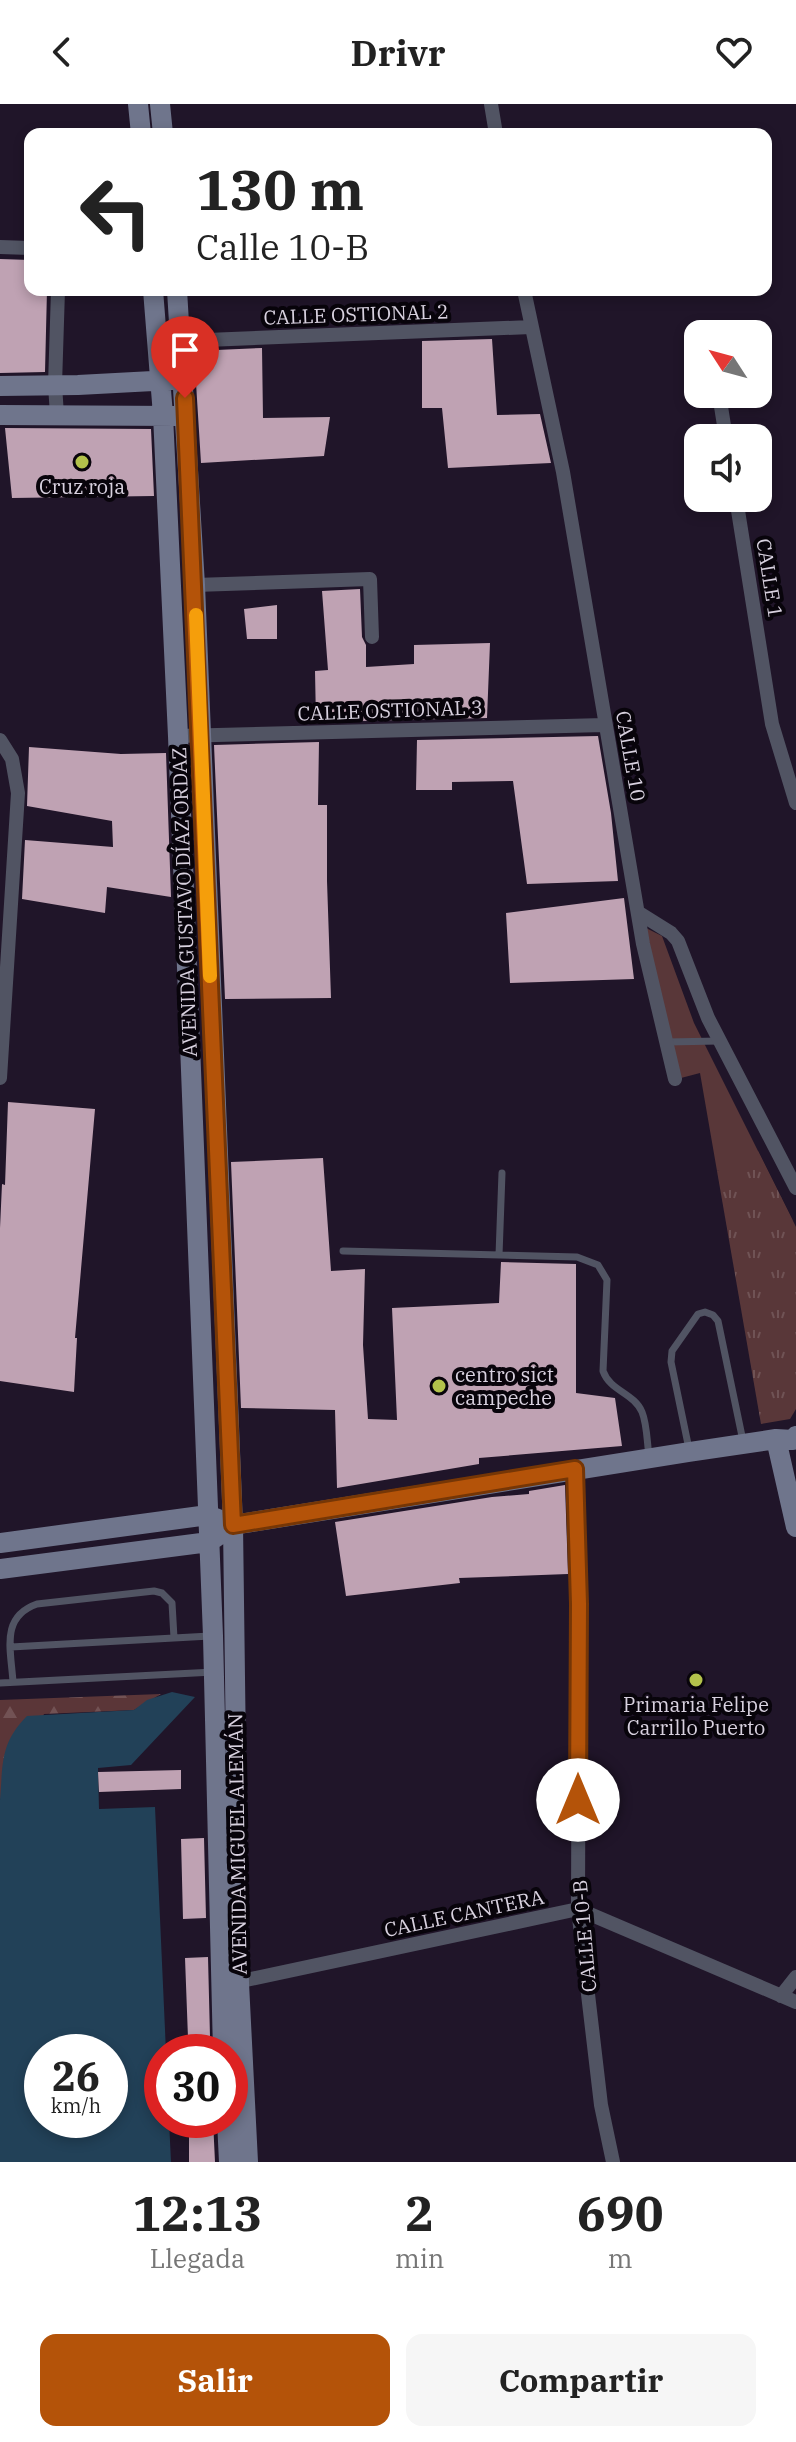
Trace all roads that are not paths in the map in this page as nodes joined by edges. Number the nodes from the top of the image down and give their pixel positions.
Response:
1 (138, 104) edge
2 (160, 104) edge
3 (491, 104) edge
4 (140, 128) edge
5 (162, 128) edge
6 (495, 128) edge
7 (0, 247) edge
8 (24, 248) edge
9 (58, 296) edge
10 (153, 296) edge
11 (178, 296) edge
12 (525, 296) edge
13 (531, 327) junction
14 (182, 341) junction
15 (160, 380) junction
16 (184, 380) junction
17 (55, 385) junction
18 (0, 386) edge
19 (0, 415) edge
20 (57, 415) junction
21 (163, 415) junction
22 (186, 416) junction
23 (738, 512) edge
24 (195, 585) junction
25 (372, 637) dead end
26 (604, 725) junction
27 (200, 735) junction
28 (178, 736) junction
29 (0, 740) edge
30 (796, 803) edge
31 (639, 913) junction
32 (721, 1041) junction
33 (666, 1042) junction
34 (0, 1078) edge
35 (675, 1079) dead end
36 (502, 1173) dead end
37 (796, 1188) edge
38 (343, 1251) dead end
39 (499, 1255) junction
40 (790, 1439) edge
41 (744, 1444) junction
42 (689, 1452) junction
43 (649, 1458) junction
44 (575, 1469) junction
45 (208, 1515) junction
46 (233, 1525) junction
47 (796, 1527) edge
48 (209, 1542) junction
49 (0, 1543) edge
50 (0, 1569) edge
51 (213, 1636) junction
52 (174, 1638) junction
53 (11, 1647) junction
54 (214, 1672) junction
55 (13, 1682) junction
56 (0, 1683) edge
57 (578, 1909) junction
58 (796, 1977) edge
59 (229, 1982) junction
60 (781, 1996) junction
61 (796, 2002) edge
62 (225, 2034) edge
63 (228, 2138) edge
64 (229, 2162) edge
65 (248, 2162) edge
66 (613, 2162) edge

1 - 4 street
2 - 5 street
3 - 6 street
7 - 8 street
9 - 17 street
10 - 15 street, AVENIDA GUSTAVO DÍAZ ORDAZ
11 - 14 street, AVENIDA GUSTAVO DÍAZ ORDAZ
12 - 13 street, CALLE 10
13 - 14 street, CALLE OSTIONAL 2
13 - 26 street, CALLE 10
14 - 16 street, AVENIDA GUSTAVO DÍAZ ORDAZ
15 - 16 street
15 - 17 street
15 - 21 street, AVENIDA GUSTAVO DÍAZ ORDAZ
16 - 22 street, AVENIDA GUSTAVO DÍAZ ORDAZ
17 - 18 street
17 - 20 street
19 - 20 street
20 - 21 street
21 - 22 street
21 - 28 street, AVENIDA GUSTAVO DÍAZ ORDAZ
22 - 24 street, AVENIDA GUSTAVO DÍAZ ORDAZ
23 - 30 street, CALLE 1
24 - 25 street
24 - 27 street, AVENIDA GUSTAVO DÍAZ ORDAZ
26 - 27 street, CALLE OSTIONAL 3
26 - 31 street, CALLE 10
27 - 28 street, CALLE OSTIONAL 3
27 - 46 street, AVENIDA GUSTAVO DÍAZ ORDAZ
28 - 45 street, AVENIDA GUSTAVO DÍAZ ORDAZ
29 - 34 street
31 - 32 street
31 - 33 street, CALLE 10
32 - 33 lane
32 - 37 street
33 - 35 street, CALLE 10
36 - 39 lane
38 - 39 lane
39 - 43 lane
40 - 41 street
40 - 47 street
41 - 42 street
41 - 42 lane
42 - 43 street
43 - 44 street
44 - 46 street
44 - 57 street, CALLE 10-B
45 - 46 street
45 - 48 street, AVENIDA MIGUEL ALEMÁN
45 - 49 street
46 - 48 street
46 - 59 street, AVENIDA MIGUEL ALEMÁN
48 - 50 street
48 - 51 street, AVENIDA MIGUEL ALEMÁN
51 - 52 lane
51 - 54 street, AVENIDA MIGUEL ALEMÁN
52 - 53 lane
52 - 53 lane
53 - 55 lane
54 - 55 lane
54 - 59 street, AVENIDA MIGUEL ALEMÁN
55 - 56 lane
57 - 59 street, CALLE CANTERA
57 - 60 street
57 - 66 street, CALLE 10-B
58 - 60 street
59 - 62 street, AVENIDA MIGUEL ALEMÁN
59 - 65 street, AVENIDA MIGUEL ALEMÁN
60 - 61 street
63 - 64 street

